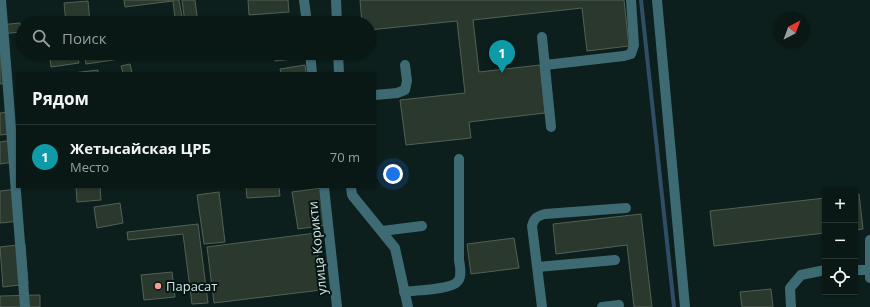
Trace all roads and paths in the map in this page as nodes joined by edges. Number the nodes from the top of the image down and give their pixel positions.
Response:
1 (1, 0) edge
2 (304, 0) edge
3 (336, 0) edge
4 (631, 0) edge
5 (657, 0) edge
6 (305, 16) edge
7 (337, 16) edge
8 (542, 37) dead end
9 (311, 60) edge
10 (338, 60) edge
11 (405, 65) dead end
12 (545, 65) junction
13 (312, 72) edge
14 (339, 72) edge
15 (376, 95) edge
16 (550, 127) dead end
17 (459, 159) dead end
18 (324, 188) edge
19 (351, 188) edge
20 (626, 208) dead end
21 (422, 226) dead end
22 (382, 231) junction
23 (870, 240) edge
24 (615, 260) dead end
25 (538, 267) junction
26 (822, 271) edge
27 (858, 271) edge
28 (870, 274) edge
29 (404, 292) junction
30 (619, 305) dead end
31 (25, 307) edge
32 (337, 307) edge
33 (408, 307) edge
34 (542, 307) edge
35 (602, 307) edge
36 (685, 307) edge
37 (791, 307) edge

1 - 31 street
2 - 6 street
3 - 7 street
4 - 12 street
5 - 36 street
8 - 12 street
9 - 13 street
10 - 14 street
11 - 15 street
12 - 16 street
17 - 29 street
18 - 32 street, улица Корикти
19 - 22 street
20 - 25 street
21 - 22 street
22 - 29 street
23 - 28 street
24 - 25 street
25 - 34 street
26 - 37 street
27 - 28 street
29 - 33 street
30 - 35 street

